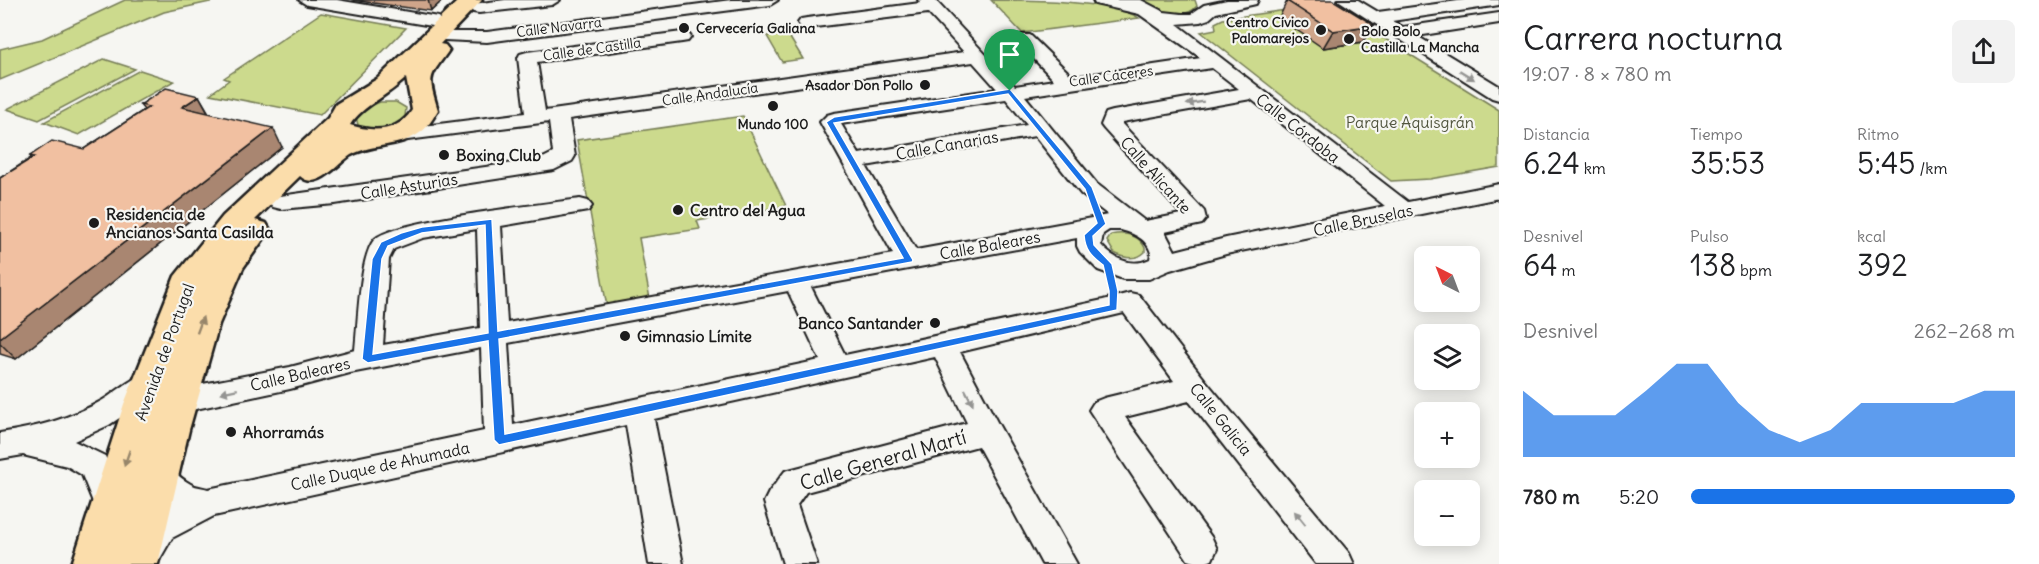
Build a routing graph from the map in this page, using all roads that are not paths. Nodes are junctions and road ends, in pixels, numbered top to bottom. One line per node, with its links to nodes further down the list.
1 (307, 0): 14 (street)
2 (552, 0): 7 (street)
3 (770, 0): 9 (street, Calle Navarra)
4 (1101, 0): 11 (street)
5 (1250, 0): 12 (street)
6 (1346, 0): 13 (street)
7 (479, 3): 17 (main road); 27 (main road, Avenida de Portugal)
8 (929, 3): 15 (street); 21 (street)
9 (701, 4): 17 (street, Calle Navarra)
10 (1496, 6): 13 (street); 16 (street)
11 (1139, 7): 12 (street); 20 (street, Calle Córdoba)
12 (1205, 9): 20 (street)
13 (1375, 18): 16 (street)
14 (432, 21)
15 (807, 23)
16 (1400, 33): 26 (street, one-way to 26)
17 (450, 36): 29 (main road)
18 (682, 37): 28 (street, Calle de Castilla)
19 (1024, 39): 23 (street)
20 (1193, 44): 22 (street, Calle Córdoba)
21 (975, 56): 24 (street); 28 (street, Calle Andalucía)
22 (1214, 62): 23 (street, Calle Cáceres); 25 (street, Calle Córdoba)
23 (1067, 82): 24 (street, Calle Cáceres)
24 (1010, 91): 31 (street); 33 (street)
25 (1253, 93): 38 (street, Calle Córdoba); 41 (street, Calle Alicante, one-way to 41)
26 (1499, 94)
27 (366, 98): 29 (main road, Avenida de Portugal); 30 (main road, Avenida de Portugal)
28 (547, 116): 29 (street, Calle Andalucía); 36 (street, Calle Asturias)
29 (430, 117): 32 (main road, Avenida de Portugal)
30 (339, 122): 32 (main road); 53 (main road, Avenida de Portugal)
31 (1040, 129): 33 (street, Calle Canarias); 34 (street)
32 (378, 137): 36 (main road, Avenida de Portugal)
33 (854, 162): 43 (street)
34 (1089, 189): 40 (street); 41 (street)
35 (1499, 191): 38 (street, Calle Bruselas)
36 (280, 202): 53 (main road, Avenida de Portugal, one-way to 36)
37 (580, 206): 39 (street)
38 (1405, 211): 42 (street, Calle Bruselas)
39 (489, 221): 48 (street); 50 (street)
40 (1099, 225): 41 (street, Calle Baleares); 43 (street, Calle Baleares); 44 (street)
41 (1150, 233): 42 (street, Calle Bruselas); 45 (street)
42 (1226, 246): 45 (street, Calle Bruselas)
43 (909, 260): 46 (street, Calle Baleares)
44 (1107, 264): 45 (street, Calle Bruselas); 47 (street)
45 (1155, 267): 47 (street)
46 (795, 280): 48 (street, Calle Baleares); 51 (street)
47 (1122, 304): 49 (street, Calle Duque de Ahumada); 52 (street, Calle Galicia)
48 (493, 336): 50 (street, Calle Baleares); 56 (street)
49 (943, 345): 51 (street, Calle Duque de Ahumada); 55 (street, Calle General Martí, one-way to 55)
50 (368, 359): 53 (street, Calle Baleares, one-way to 53)
51 (837, 367): 54 (street, Calle Duque de Ahumada)
52 (1195, 388): 61 (street); 67 (street, Calle Galicia, one-way to 52)
53 (164, 392): 57 (street); 58 (main road, Avenida de Portugal); 60 (main road, Avenida de Portugal, one-way to 60)
54 (638, 411): 56 (street, Calle Duque de Ahumada); 64 (street)
55 (986, 431): 65 (street, Calle General Martí); 66 (street, Calle General Martí)
56 (499, 440): 59 (street, Calle Duque de Ahumada)
57 (9, 445): 60 (street)
58 (157, 477): 59 (street, Calle Duque de Ahumada); 63 (main road, Avenida de Portugal)
59 (208, 503): 63 (street, Calle Duque de Ahumada)
60 (110, 507): 62 (main road, Avenida de Portugal)
61 (1200, 549)
62 (94, 564)
63 (137, 564)
64 (666, 564)
65 (800, 564)
66 (1060, 564)
67 (1337, 564)

